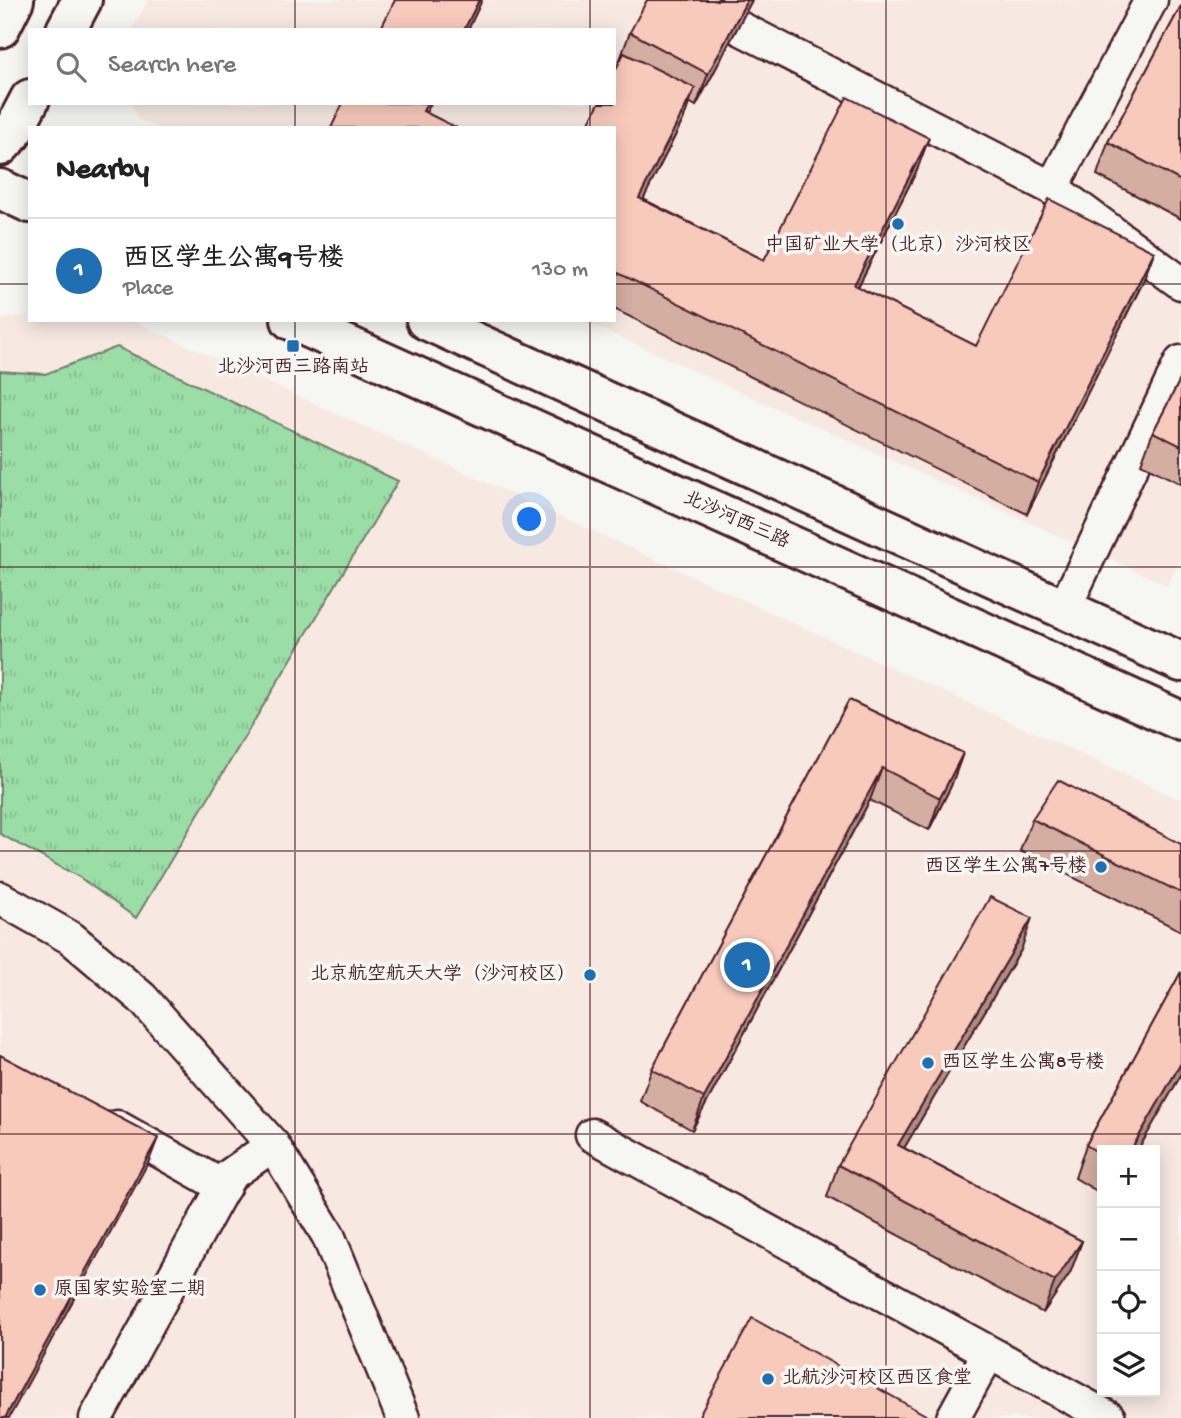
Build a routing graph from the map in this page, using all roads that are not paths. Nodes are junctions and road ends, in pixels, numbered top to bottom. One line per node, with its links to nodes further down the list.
1 (15, 0): 5 (street)
2 (82, 0): 6 (street)
3 (685, 0): 9 (street)
4 (1151, 0): 9 (street)
5 (0, 28)
6 (67, 28)
7 (28, 103): 8 (street)
8 (10, 137)
9 (1052, 188): 12 (street)
10 (0, 189): 11 (street)
11 (28, 201)
12 (1181, 283)
13 (295, 322): 18 (street, 北沙河西三路)
14 (430, 322): 16 (street)
15 (1181, 362): 16 (street)
16 (1064, 609): 17 (street)
17 (1181, 662)
18 (1181, 721)
19 (0, 898): 22 (street)
20 (94, 1114): 23 (street)
21 (592, 1135): 24 (street)
22 (274, 1145): 23 (street); 26 (street)
23 (223, 1187): 25 (street)
24 (988, 1353): 27 (street); 28 (street)
25 (96, 1418)
26 (403, 1418)
27 (953, 1418)
28 (1109, 1418)

